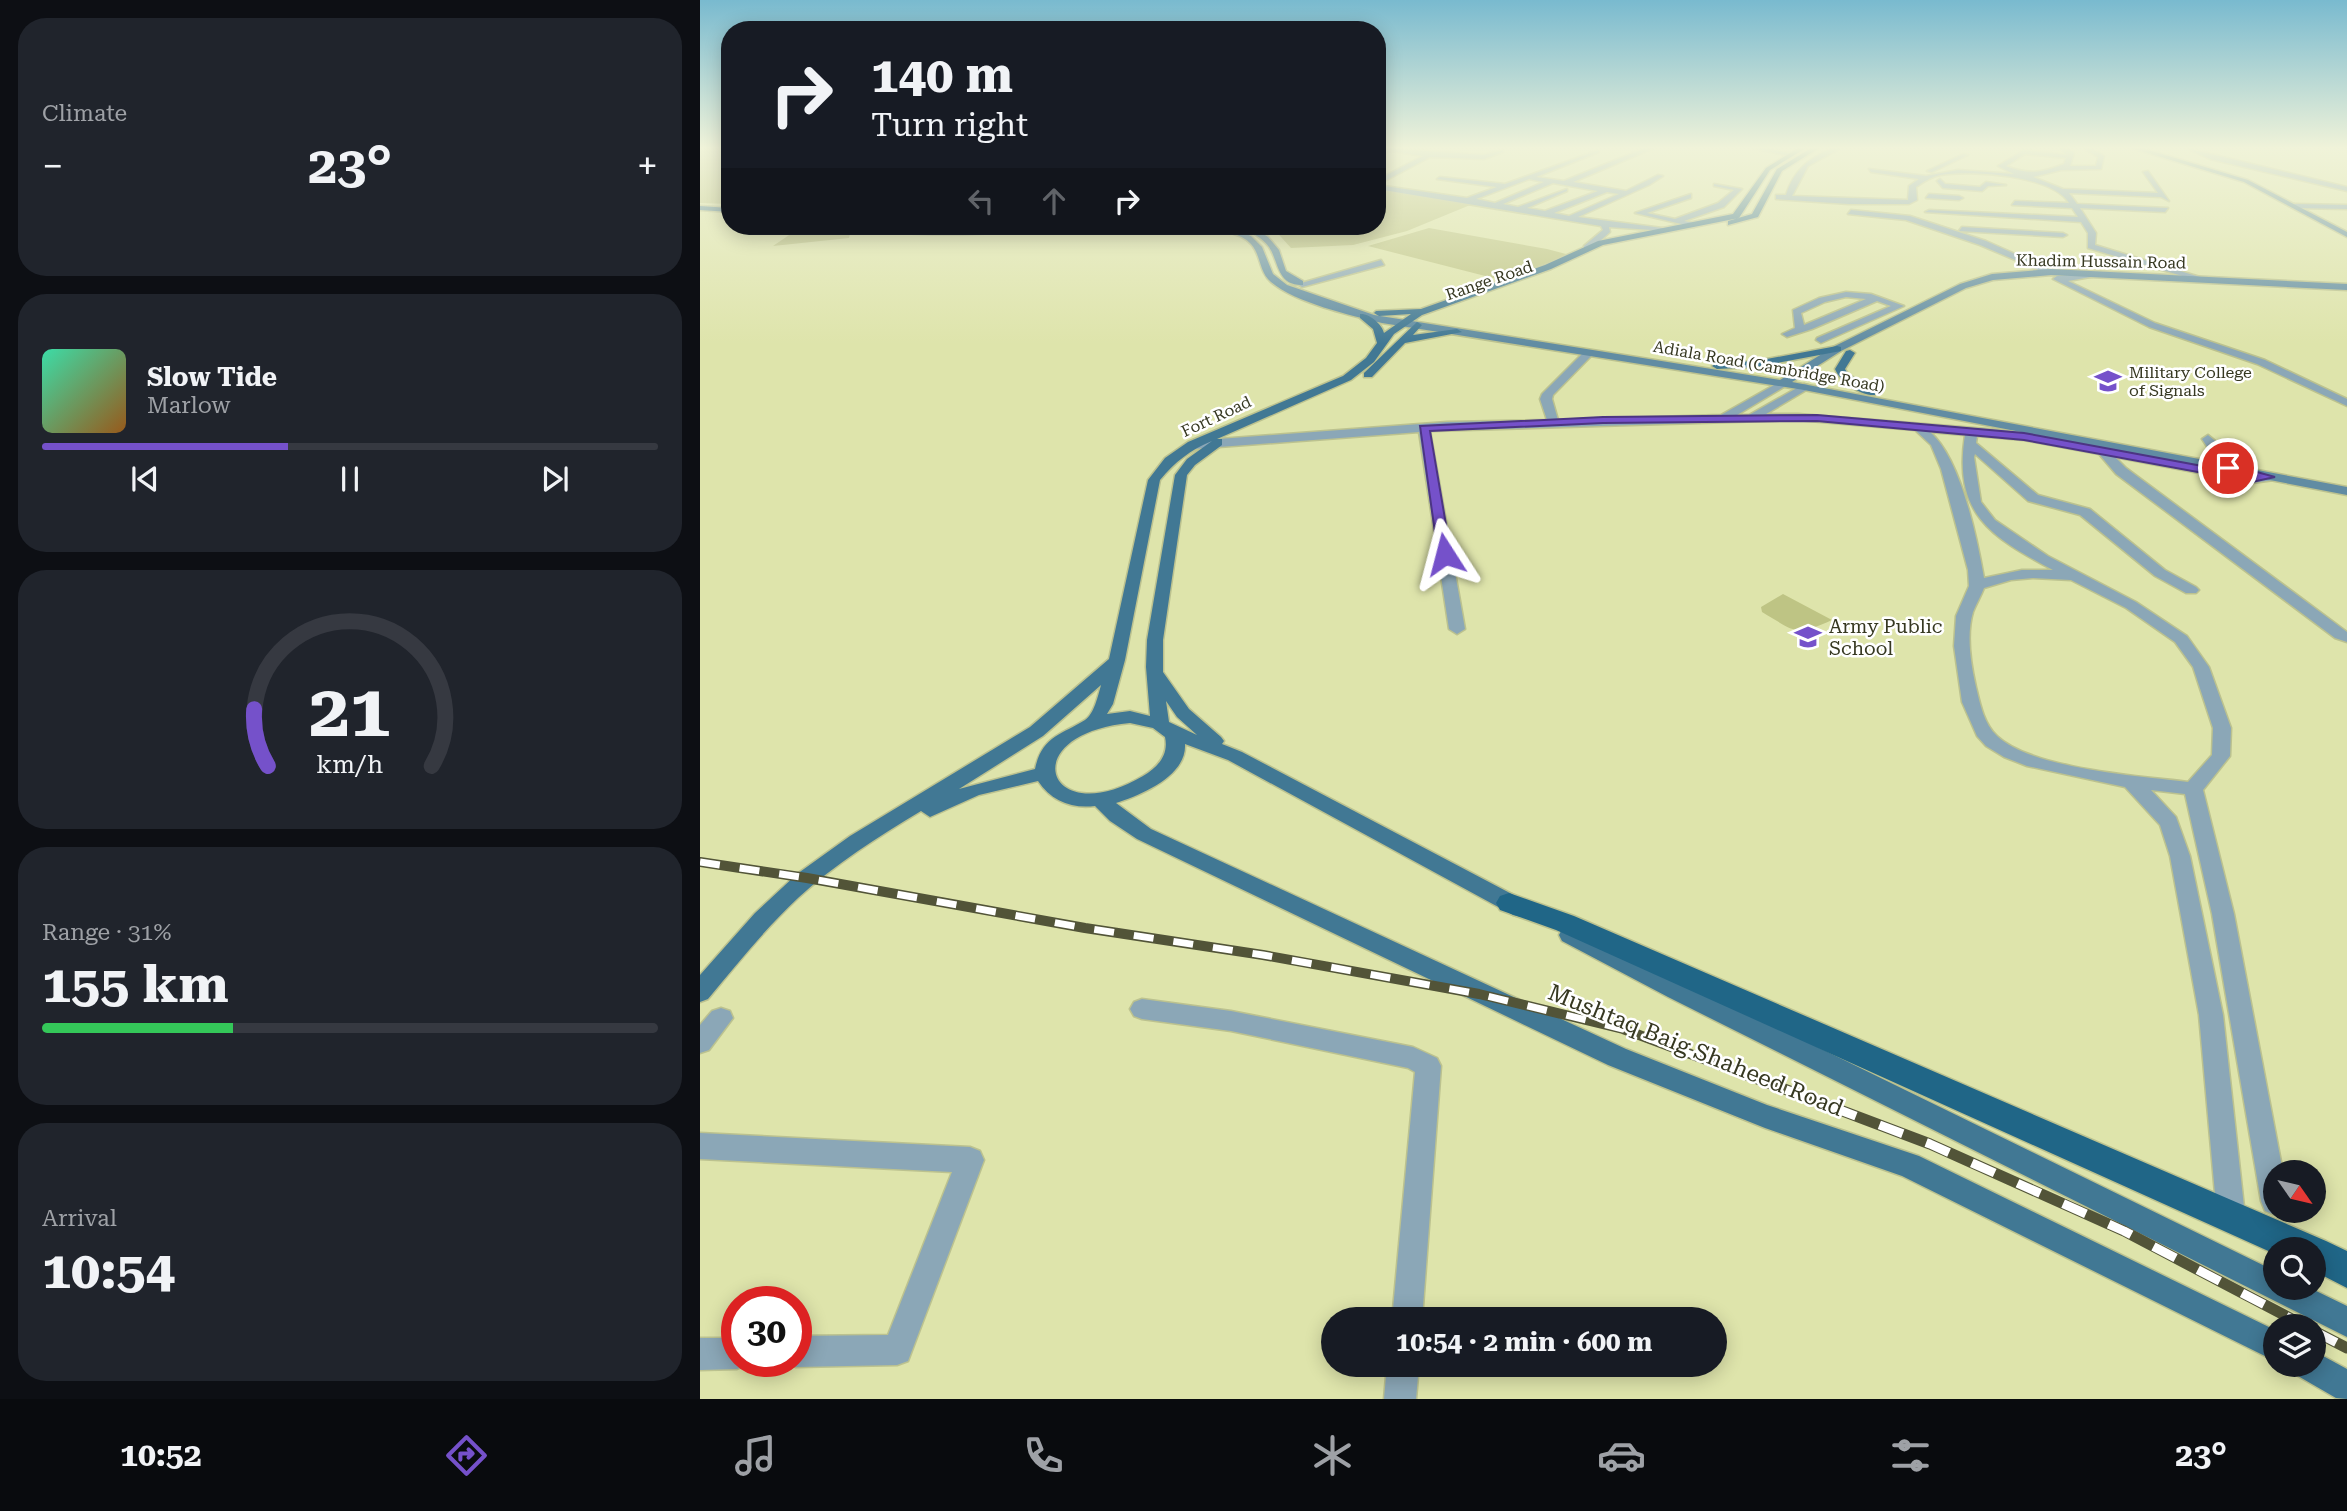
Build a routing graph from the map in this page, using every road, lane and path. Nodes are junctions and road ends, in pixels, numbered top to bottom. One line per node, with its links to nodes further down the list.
1 (1547, 213): 12 (street)
2 (1582, 213): 12 (street)
3 (1640, 213): 14 (street)
4 (1699, 213): 14 (street)
5 (1740, 213): 16 (main road)
6 (1755, 213): 39 (main road, Range Road)
7 (1866, 213): 17 (street)
8 (2043, 213): 13 (street)
9 (2080, 213): 13 (street)
10 (2299, 213): 23 (main road)
11 (2310, 213): 19 (main road)
12 (1570, 218): 15 (street)
13 (2084, 220): 25 (street)
14 (1676, 222): 16 (street)
15 (1604, 224): 18 (street); 24 (street)
16 (1691, 225): 18 (main road)
17 (1938, 228): 22 (street); 27 (street)
18 (1666, 229): 24 (main road)
19 (2347, 234)
20 (1244, 235): 40 (main road, Adiala Road (Cambridge Road))
21 (1262, 235): 32 (main road, Adiala Road (Cambridge Road))
22 (2063, 235)
23 (2347, 241)
24 (1587, 248): 36 (main road)
25 (2119, 257): 30 (street); 31 (street)
26 (1381, 263): 32 (street)
27 (2054, 275): 28 (street); 29 (street); 30 (main road, Khadim Hussain Road); 51 (main road, Khadim Hussain Road); 59 (street)
28 (2026, 276): 29 (main road, Khadim Hussain Road); 53 (main road, Khadim Hussain Road)
29 (2092, 276): 34 (main road, Khadim Hussain Road)
30 (2164, 277): 31 (main road, Khadim Hussain Road)
31 (2199, 278): 33 (main road, Khadim Hussain Road)
32 (1302, 284): 38 (main road, Adiala Road (Cambridge Road))
33 (2347, 287)
34 (2347, 293)
35 (1876, 298): 37 (street); 41 (street); 46 (street)
36 (1434, 307): 38 (main road); 43 (main road)
37 (1849, 310): 41 (street); 42 (street)
38 (1379, 313): 43 (main road, Adiala Road (Cambridge Road))
39 (1448, 314): 43 (main road, Range Road); 45 (main road)
40 (1363, 316): 43 (main road, Adiala Road (Cambridge Road)); 49 (main road)
41 (1875, 317): 44 (street)
42 (1822, 321): 44 (street); 46 (street)
43 (1412, 323): 45 (main road, Adiala Road (Cambridge Road)); 49 (main road, Fort Road); 50 (main road, Fort Road)
44 (1848, 328): 48 (street)
45 (1462, 330): 50 (main road); 52 (main road, Adiala Road (Cambridge Road)); 54 (main road, Adiala Road (Cambridge Road))
46 (1800, 330): 47 (street)
47 (1787, 334)
48 (1821, 340)
49 (1382, 342): 68 (main road, Fort Road)
50 (1397, 343): 67 (main road, Fort Road)
51 (1837, 349): 54 (main road); 56 (main road, Khadim Hussain Road)
52 (1590, 352): 56 (main road, Adiala Road (Cambridge Road)); 62 (street)
53 (1850, 353): 55 (main road, Khadim Hussain Road); 58 (main road)
54 (1717, 366): 56 (main road, Adiala Road (Cambridge Road))
55 (1830, 367)
56 (1787, 380): 57 (main road, Adiala Road (Cambridge Road)); 61 (street, Khadim Hussain Road)
57 (1812, 381): 58 (main road, Adiala Road (Cambridge Road)); 60 (street); 71 (main road, Adiala Road (Cambridge Road))
58 (1871, 393): 70 (main road, Adiala Road (Cambridge Road))
59 (2347, 403)
60 (1753, 417): 61 (street); 63 (street)
61 (1723, 418): 62 (street)
62 (1553, 422): 64 (street)
63 (1917, 426): 65 (street); 74 (street)
64 (1424, 428): 67 (street); 79 (street)
65 (1971, 438): 69 (street); 75 (street); 78 (street)
66 (2208, 439): 70 (street)
67 (1215, 444): 68 (street); 82 (main road, Fort Road)
68 (1192, 445): 81 (main road, Fort Road)
69 (2102, 450): 71 (street); 80 (street)
70 (2221, 460): 72 (main road, Adiala Road (Cambridge Road))
71 (2269, 477): 73 (main road, Adiala Road (Cambridge Road))
72 (2347, 483)
73 (2347, 491)
74 (1956, 499): 75 (street); 77 (street)
75 (1974, 502): 76 (street)
76 (2076, 577): 77 (street); 88 (street)
77 (1978, 585): 87 (street)
78 (2191, 590)
79 (1457, 629)
80 (2347, 637)
81 (1117, 660): 83 (main road, Fort Road); 90 (main road)
82 (1154, 667): 84 (main road, Fort Road); 85 (main road)
83 (1093, 723): 84 (main road); 86 (main road)
84 (1166, 728): 85 (main road, Mushtaq Baig Shaheed Road); 89 (main road)
85 (1235, 756): 91 (main road, Mushtaq Baig Shaheed Road)
86 (1044, 773): 89 (main road); 90 (main road)
87 (2131, 781): 88 (street); 98 (street)
88 (2193, 789): 97 (street)
89 (1101, 800): 106 (main road, Mushtaq Baig Shaheed Road)
90 (863, 840): 92 (main road)
91 (1509, 903): 98 (highway); 102 (main road, Mushtaq Baig Shaheed Road)
92 (700, 992)
93 (1142, 1009): 104 (street)
94 (721, 1018): 95 (street)
95 (700, 1042)
96 (700, 1146): 107 (street)
97 (2268, 1160)
98 (2231, 1216): 99 (highway)
99 (2288, 1233)
100 (2326, 1259): 101 (highway)
101 (2347, 1270)
102 (2263, 1281)
103 (2302, 1300): 105 (main road, Mushtaq Baig Shaheed Road)
104 (1408, 1307)
105 (2347, 1322)
106 (2263, 1340)
107 (812, 1352)
108 (721, 1353): 109 (street)
109 (700, 1354)
110 (2326, 1375): 112 (main road)
111 (1402, 1377): 113 (street)
112 (2347, 1387)
113 (1400, 1399)

